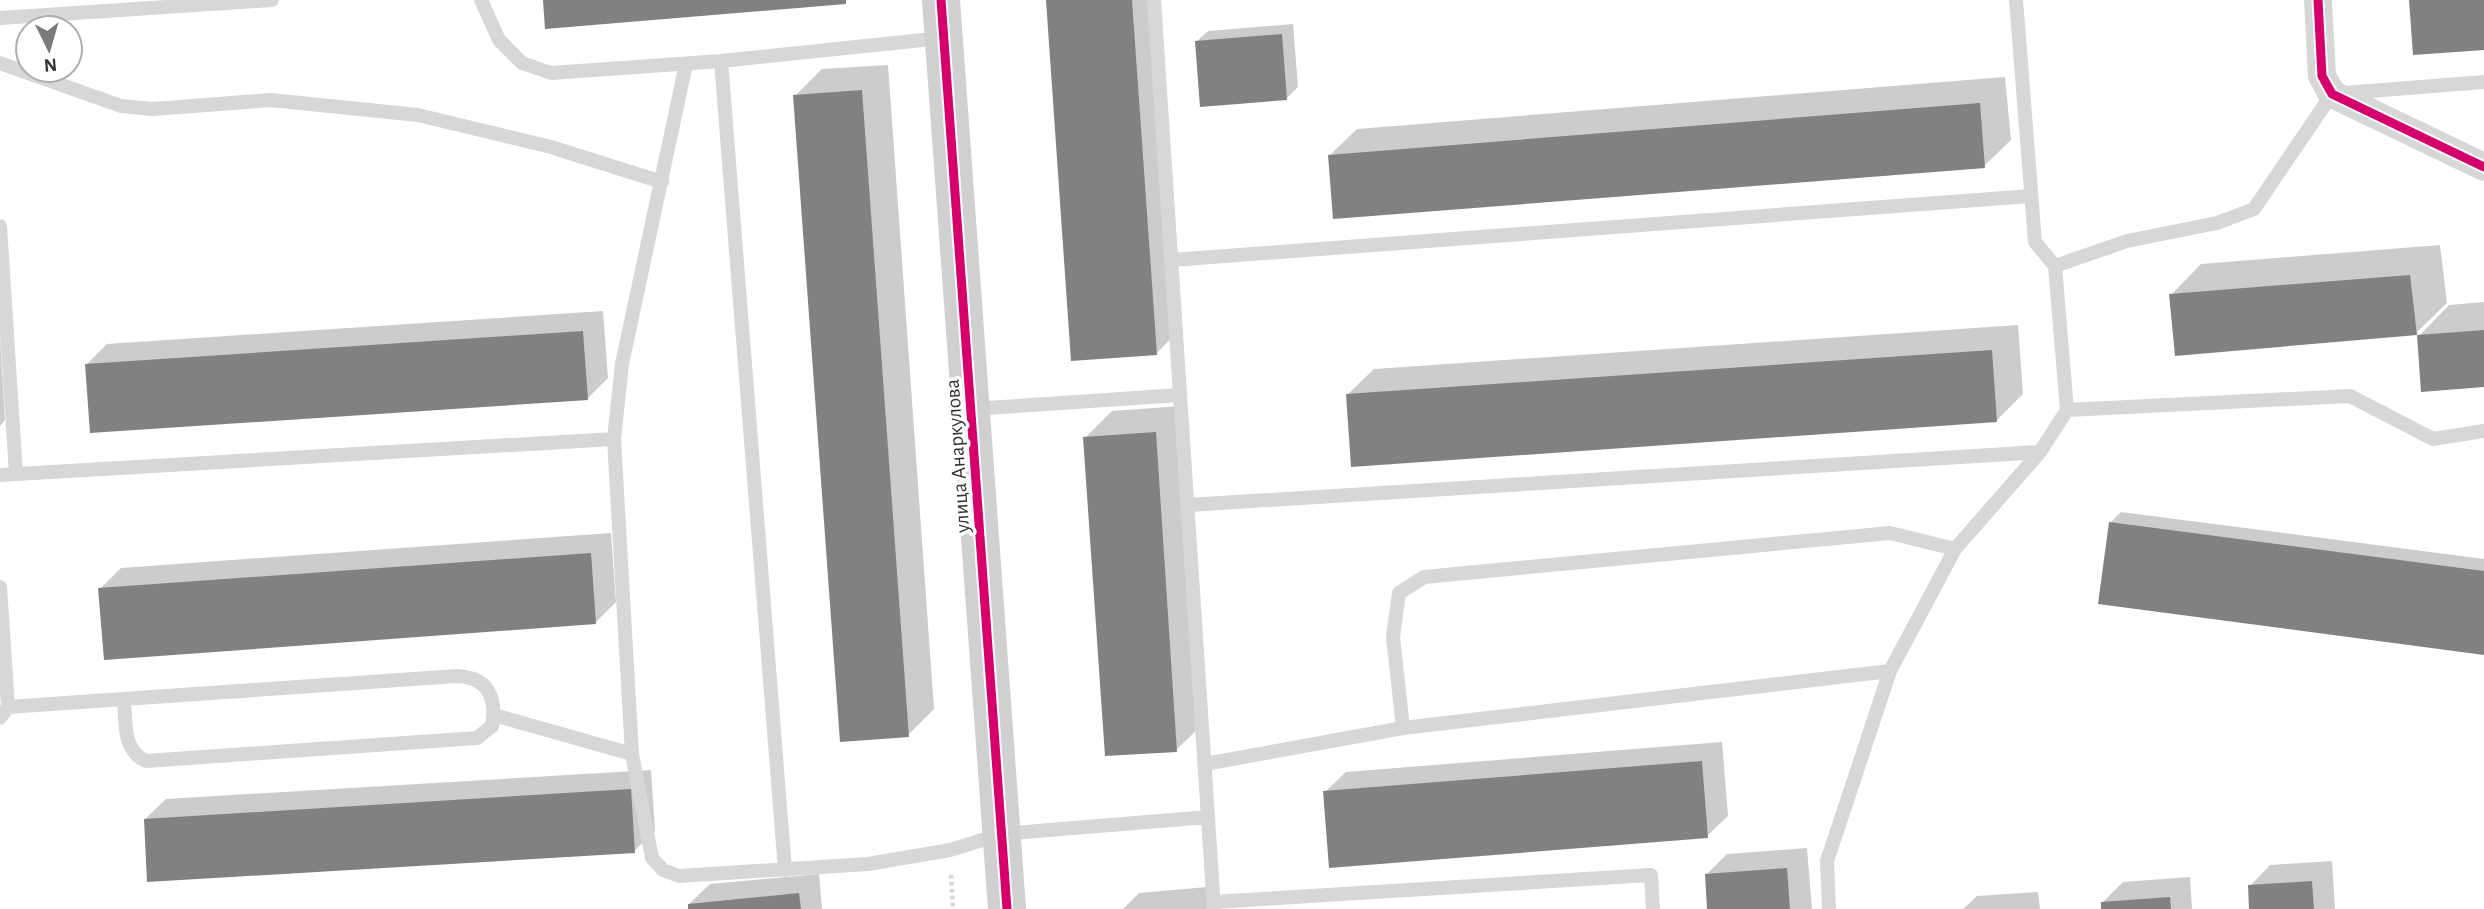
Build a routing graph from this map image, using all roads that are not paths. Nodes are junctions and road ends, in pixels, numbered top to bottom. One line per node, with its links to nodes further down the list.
1 (272, 0): 7 (lane)
2 (481, 0): 11 (lane)
3 (941, 0): 8 (street, улица Анаркулова)
4 (1154, 0): 18 (lane)
5 (2016, 0): 16 (lane)
6 (2318, 0): 13 (street)
7 (0, 18)
8 (944, 38): 9 (lane); 21 (street, улица Анаркулова)
9 (721, 61): 11 (lane); 40 (lane)
10 (0, 63): 15 (lane)
11 (685, 64): 15 (lane)
12 (2484, 82): 13 (lane)
13 (2332, 94): 14 (street); 19 (lane)
14 (2484, 167)
15 (662, 182): 24 (lane)
16 (2031, 196): 18 (lane); 19 (lane)
17 (0, 226): 26 (lane)
18 (1171, 260): 20 (lane)
19 (2055, 266): 22 (lane)
20 (1181, 395): 21 (lane); 28 (lane)
21 (971, 409): 39 (street, улица Анаркулова)
22 (2067, 410): 23 (lane); 25 (lane)
23 (2484, 431)
24 (614, 439): 26 (lane); 36 (lane)
25 (2040, 452): 28 (lane); 29 (lane)
26 (16, 474): 27 (lane)
27 (0, 475)
28 (1188, 505): 37 (lane)
29 (1955, 550): 31 (lane); 35 (lane)
30 (0, 587): 33 (lane)
31 (1890, 671): 35 (lane); 44 (lane)
32 (124, 699): 33 (lane); 34 (lane); 34 (lane)
33 (4, 712)
34 (494, 715): 36 (lane)
35 (1403, 728): 37 (lane)
36 (632, 754): 40 (lane)
37 (1205, 764): 38 (lane)
38 (1208, 817): 39 (lane); 41 (lane)
39 (1002, 834): 40 (lane); 42 (street, улица Анаркулова)
40 (785, 870)
41 (1214, 906): 43 (lane)
42 (1007, 909)
43 (1653, 909)
44 (1829, 909)

